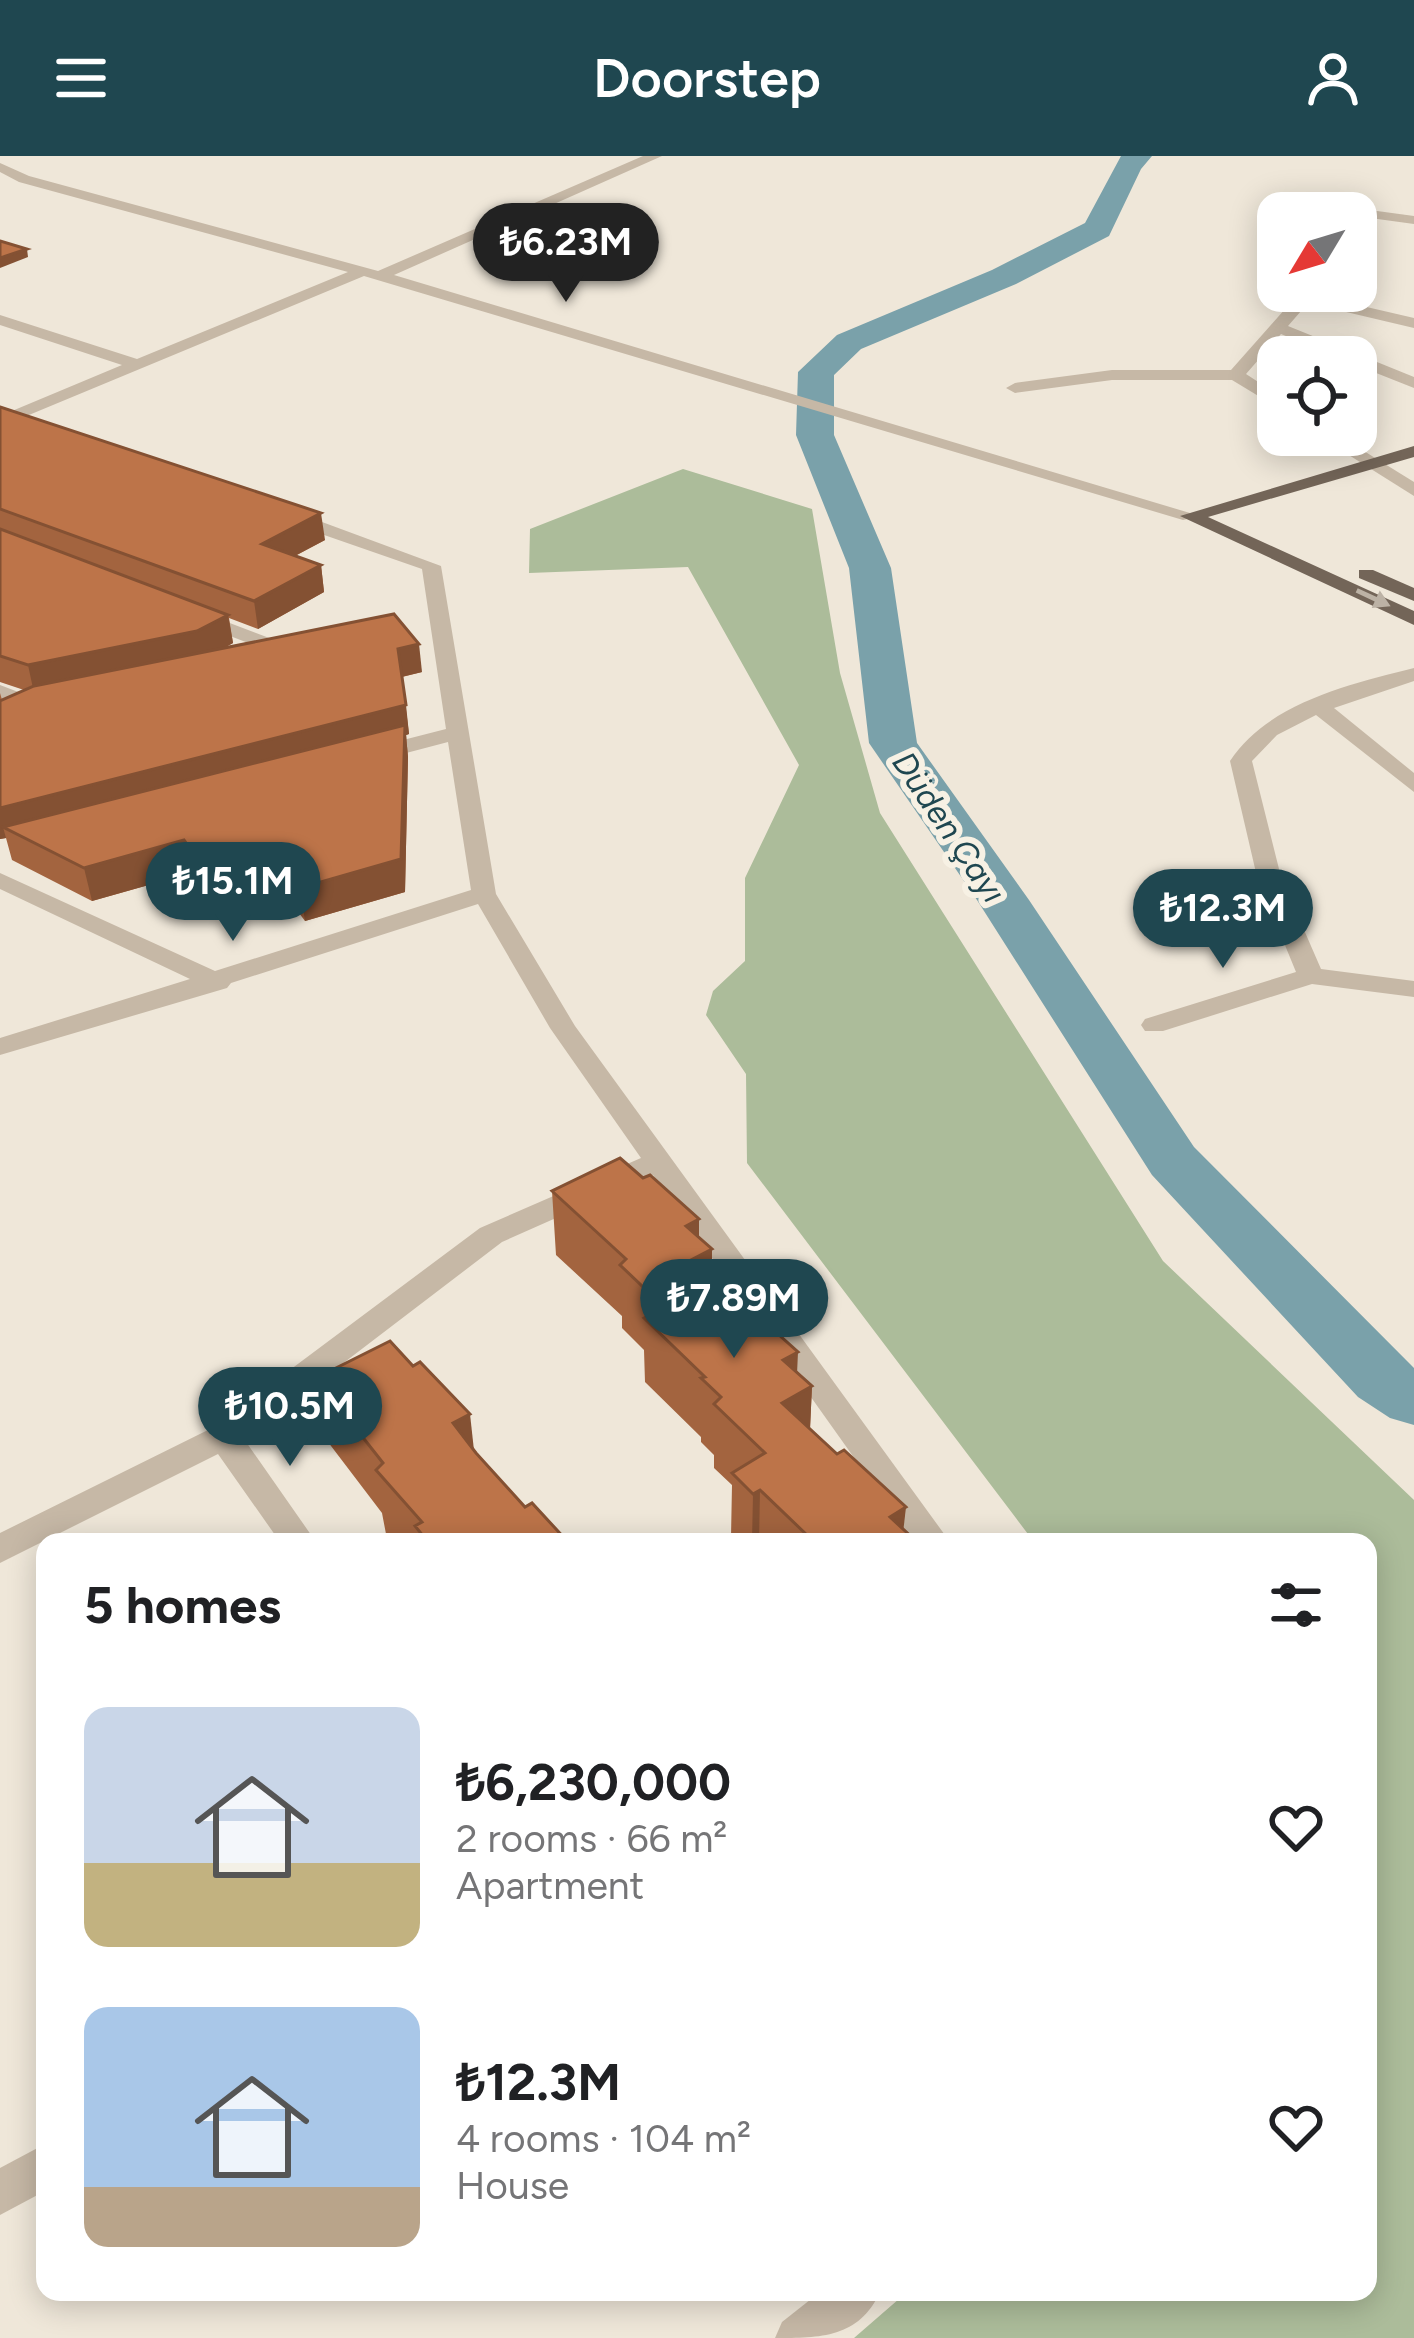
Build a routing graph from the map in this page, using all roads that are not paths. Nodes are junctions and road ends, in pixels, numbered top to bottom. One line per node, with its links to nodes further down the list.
1 (655, 156): 5 (street)
2 (1, 168): 5 (street)
3 (1377, 215): 4 (street)
4 (1414, 220)
5 (371, 274): 12 (street); 25 (street)
6 (1294, 312): 10 (street)
7 (1372, 312): 9 (street)
8 (0, 320): 12 (street)
9 (1414, 323)
10 (1280, 328): 11 (street); 14 (street)
11 (1299, 336)
12 (139, 365): 18 (street)
13 (1377, 368): 15 (street)
14 (1236, 375): 16 (street); 17 (street)
15 (1414, 383)
16 (1015, 388)
17 (1257, 389)
18 (5, 420): 19 (street)
19 (55, 434)
20 (1414, 451): 22 (main road)
21 (1358, 456): 22 (street)
22 (1370, 464): 23 (street); 25 (main road)
23 (1414, 490)
24 (254, 504): 36 (street)
25 (1190, 516): 26 (main road); 28 (main road, one-way to 28)
26 (1408, 588)
27 (168, 606): 29 (street)
28 (1414, 619)
29 (250, 662)
30 (1414, 674): 34 (street)
31 (0, 692): 33 (street)
32 (76, 697): 33 (street)
33 (32, 705): 35 (street)
34 (1321, 708): 38 (street); 41 (street)
35 (0, 722)
36 (459, 732): 37 (street); 40 (street)
37 (344, 762)
38 (1414, 785)
39 (0, 880): 42 (street)
40 (484, 894): 42 (street); 46 (street)
41 (1312, 976): 43 (street); 44 (street)
42 (218, 982): 45 (street)
43 (1414, 989)
44 (1154, 1025)
45 (0, 1047)
46 (658, 1161): 47 (street); 49 (street)
47 (224, 1437): 48 (street); 50 (street)
48 (292, 1533)
49 (927, 1533)
50 (0, 1549)
51 (36, 2171): 52 (street)
52 (0, 2193)
53 (845, 2301): 54 (street)
54 (798, 2338)

